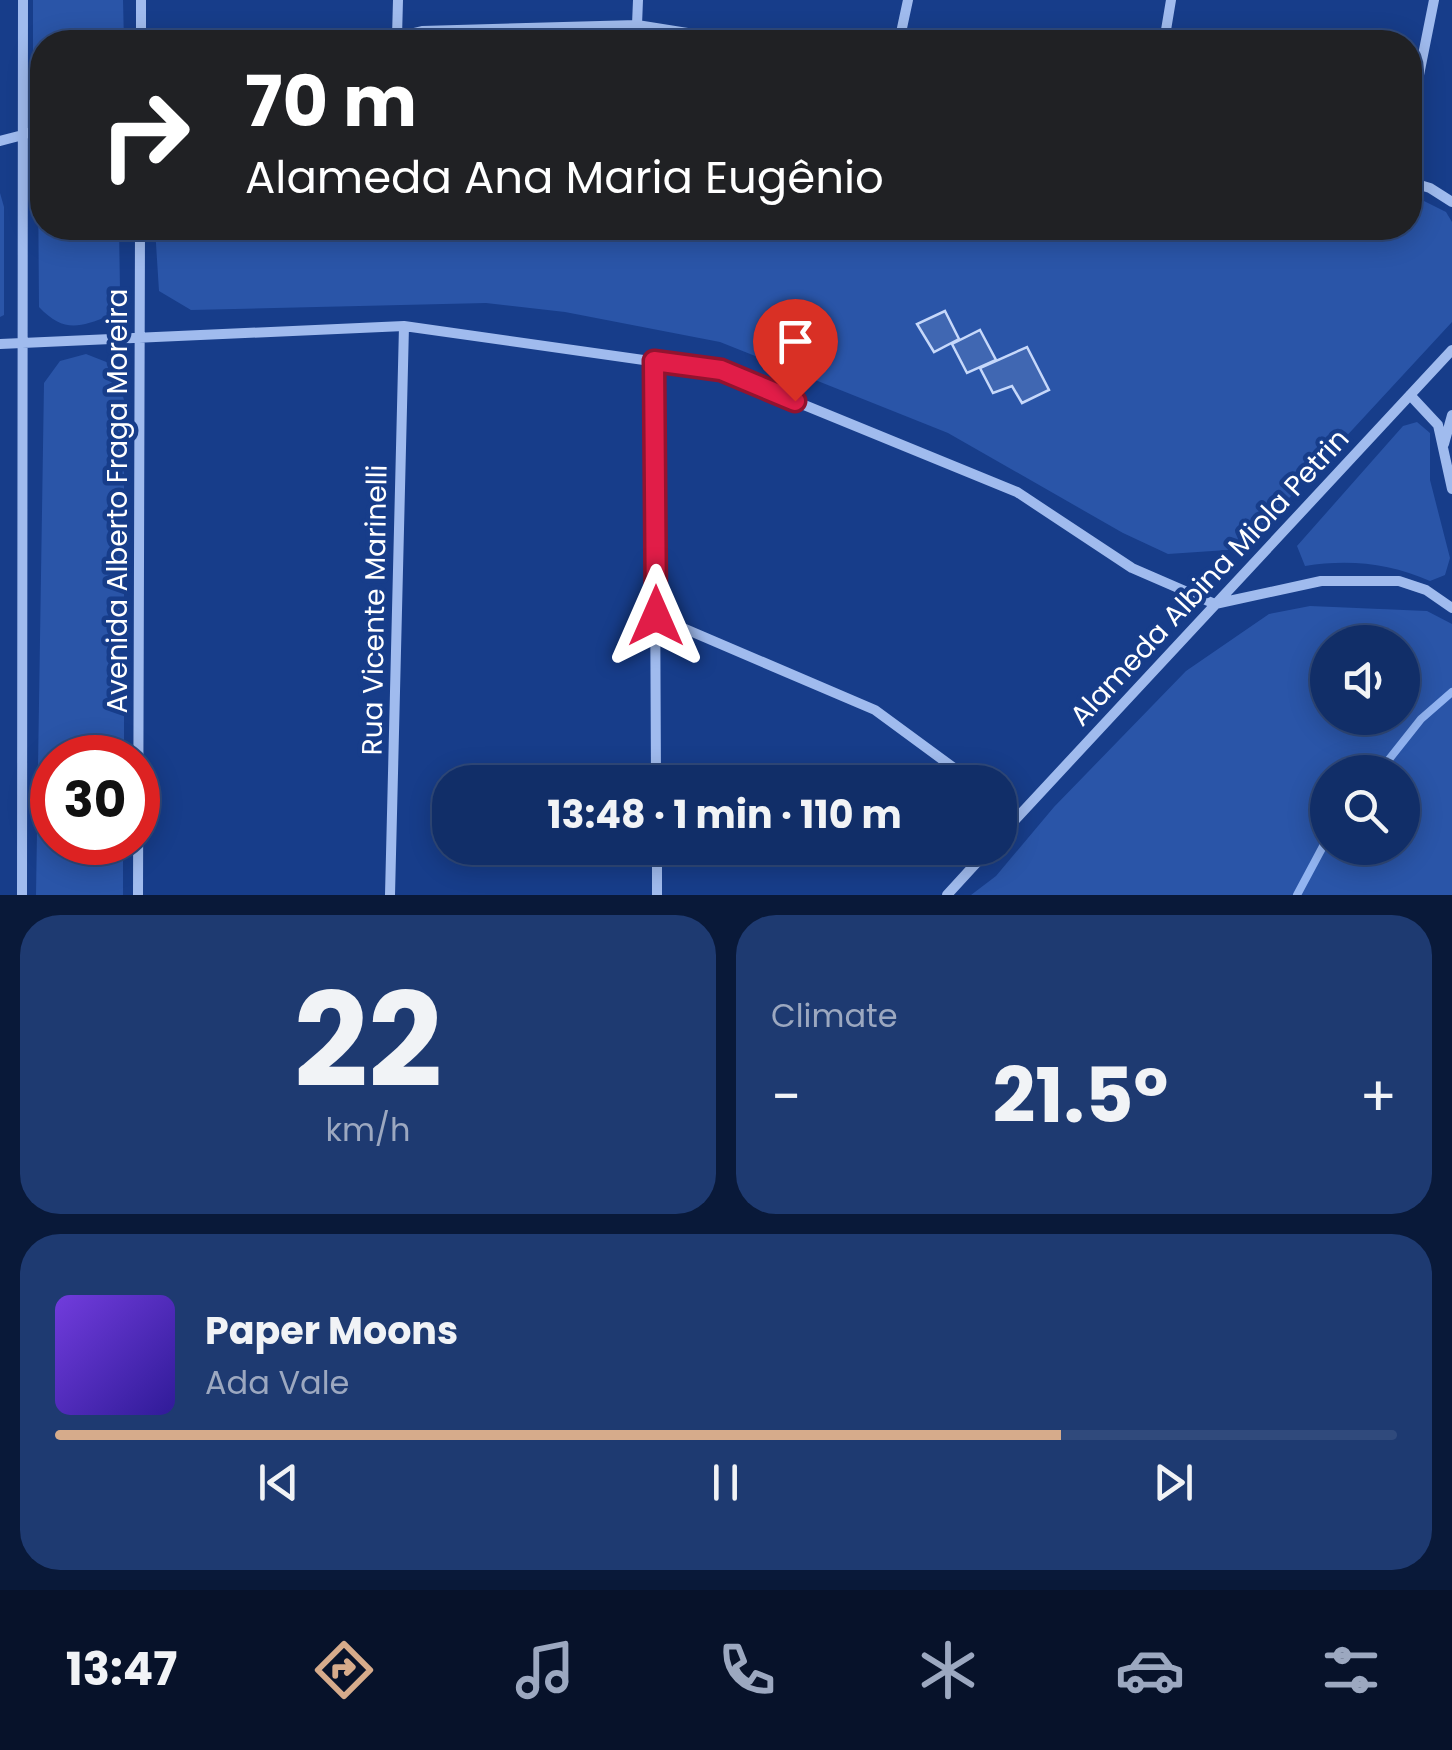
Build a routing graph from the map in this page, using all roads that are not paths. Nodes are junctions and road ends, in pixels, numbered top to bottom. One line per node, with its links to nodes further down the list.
1 (22, 0): 17 (street)
2 (141, 0): 9 (street)
3 (398, 0): 10 (street)
4 (638, 0): 8 (street)
5 (908, 0): 13 (street)
6 (1171, 0): 14 (street)
7 (1434, 0): 15 (street)
8 (637, 25): 11 (street); 12 (street)
9 (141, 30)
10 (398, 30)
11 (458, 30)
12 (668, 30)
13 (902, 30)
14 (1166, 30)
15 (1422, 60)
16 (30, 133): 17 (street)
17 (22, 135): 18 (street); 24 (street)
18 (0, 141)
19 (1422, 186): 20 (street)
20 (1452, 202)
21 (140, 240): 23 (street, Avenida Alberto Fraga Moreira)
22 (404, 326): 23 (street); 27 (street); 42 (street, Rua Vicente Marinelli)
23 (140, 338): 24 (street); 41 (street, Avenida Alberto Fraga Moreira)
24 (22, 343): 25 (street); 40 (street)
25 (0, 344)
26 (1452, 350): 28 (street, Alameda Albina Miola Petrin)
27 (654, 361): 32 (street); 34 (street)
28 (1410, 395): 30 (street); 32 (street, Alameda Albina Miola Petrin)
29 (1452, 414): 30 (street)
30 (1442, 450): 31 (street)
31 (1452, 488)
32 (1215, 604): 33 (street); 37 (street, Alameda Albina Miola Petrin)
33 (1452, 608)
34 (656, 616): 35 (street); 36 (street)
35 (656, 765)
36 (950, 765)
37 (1017, 816)
38 (656, 865): 43 (street)
39 (974, 865): 44 (street)
40 (22, 895)
41 (138, 895)
42 (390, 895)
43 (657, 895)
44 (947, 895)

